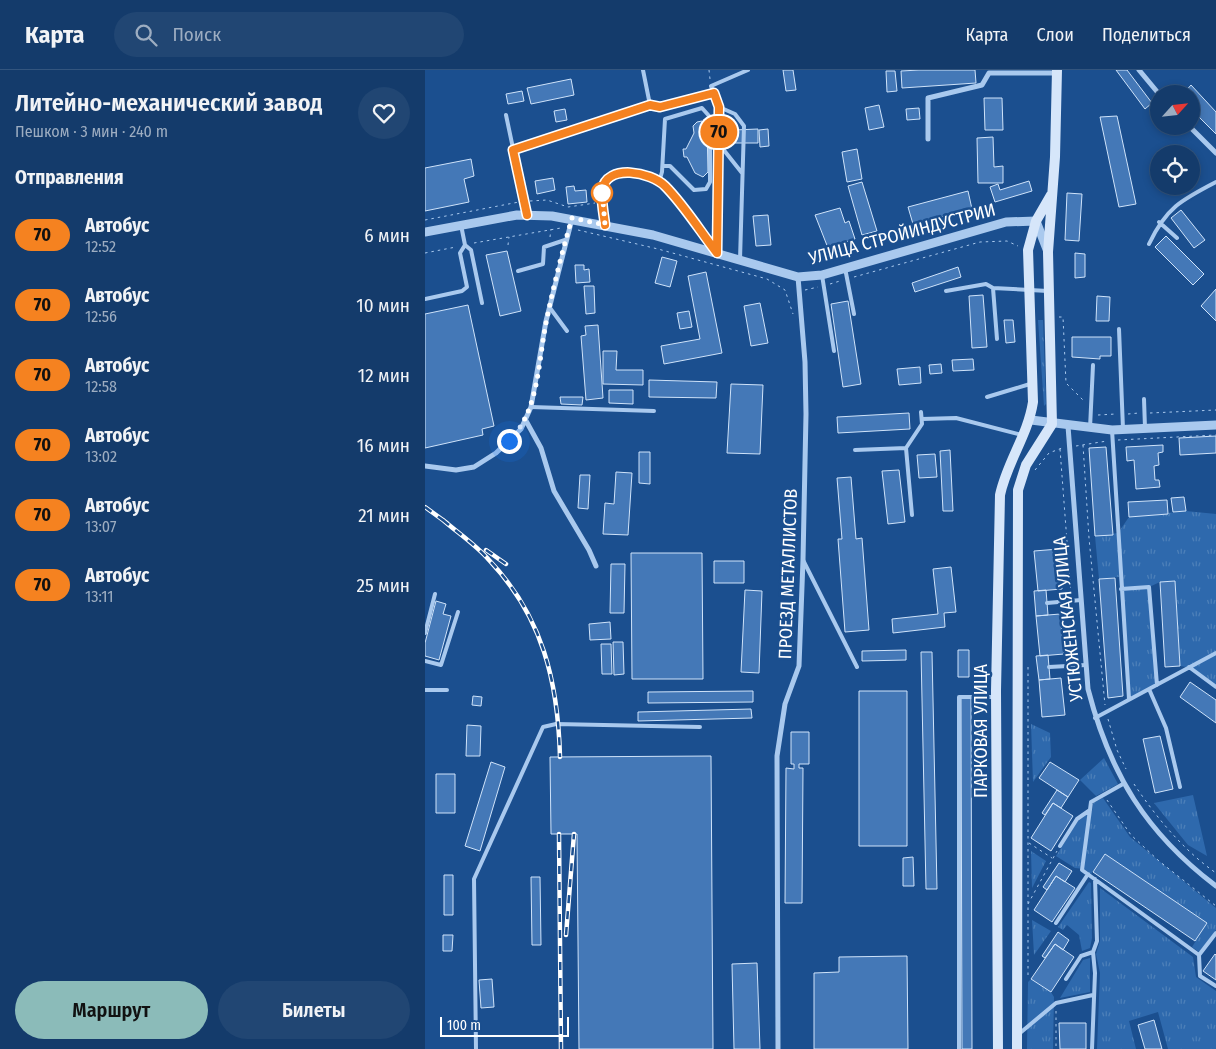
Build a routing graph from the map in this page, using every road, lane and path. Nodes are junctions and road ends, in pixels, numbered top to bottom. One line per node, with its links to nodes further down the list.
1 (643, 70): 9 (lane)
2 (709, 70): 7 (path)
3 (748, 70): 7 (lane)
4 (1139, 70): 6 (street)
5 (1057, 71): 13 (street); 21 (main road)
6 (1152, 85)
7 (711, 86): 8 (lane)
8 (714, 93): 9 (lane); 10 (lane)
9 (650, 105): 15 (lane)
10 (719, 107): 14 (lane); 18 (lane)
11 (506, 115): 15 (lane)
12 (1198, 135): 16 (street)
13 (928, 139)
14 (719, 144): 18 (lane); 39 (lane)
15 (513, 150): 22 (lane)
16 (1216, 153)
17 (663, 166): 17 (lane); 19 (lane)
18 (743, 172): 40 (lane)
19 (659, 182): 27 (lane); 39 (lane)
20 (1216, 182): 25 (lane)
21 (1053, 192): 24 (main road); 37 (main road)
22 (527, 215): 23 (street, УЛИЦА СТРОЙИНДУСТРИИ); 26 (street, УЛИЦА СТРОЙИНДУСТРИИ)
23 (572, 218): 27 (street, УЛИЦА СТРОЙИНДУСТРИИ); 28 (street)
24 (1036, 221): 37 (street); 41 (street, УЛИЦА СТРОЙИНДУСТРИИ); 51 (main road)
25 (1159, 222): 31 (lane); 33 (lane)
26 (461, 225): 29 (street, УЛИЦА СТРОЙИНДУСТРИИ); 34 (lane)
27 (605, 225): 39 (street, УЛИЦА СТРОЙИНДУСТРИИ)
28 (569, 228): 30 (path); 32 (street); 48 (path)
29 (425, 232)
30 (509, 236): 34 (path); 35 (path)
31 (1177, 238)
32 (565, 240): 42 (lane); 55 (street)
33 (1149, 244)
34 (465, 245): 38 (path); 53 (lane); 54 (lane)
35 (508, 245)
36 (1021, 250): 45 (path)
37 (1048, 252): 52 (main road)
38 (425, 253)
39 (717, 253): 40 (street, УЛИЦА СТРОЙИНДУСТРИИ)
40 (740, 260): 44 (street, УЛИЦА СТРОЙИНДУСТРИИ)
41 (845, 268): 43 (street, УЛИЦА СТРОЙИНДУСТРИИ); 45 (lane)
42 (518, 271)
43 (822, 275): 44 (street, УЛИЦА СТРОЙИНДУСТРИИ); 46 (lane)
44 (798, 277): 49 (street, ПРОЕЗД МЕТАЛЛИСТОВ)
45 (848, 279): 46 (path); 57 (lane)
46 (825, 286): 49 (path); 62 (lane)
47 (993, 288): 50 (lane); 51 (lane); 61 (lane)
48 (785, 290): 49 (path); 56 (path)
49 (799, 290): 95 (street, ПРОЕЗД МЕТАЛЛИСТОВ)
50 (945, 291)
51 (1030, 291): 52 (lane); 64 (main road)
52 (1048, 291): 77 (main road)
53 (425, 299)
54 (482, 303)
55 (550, 308): 60 (lane); 67 (street)
56 (793, 314)
57 (854, 314)
58 (1063, 317): 68 (path)
59 (1119, 329): 73 (lane)
60 (567, 331)
61 (997, 339)
62 (834, 351)
63 (1093, 365): 68 (lane)
64 (1033, 384): 65 (lane); 76 (main road)
65 (987, 397)
66 (1144, 399): 72 (lane)
67 (531, 407): 70 (lane); 74 (street)
68 (1091, 408): 73 (path); 80 (lane)
69 (1216, 410): 72 (path)
70 (654, 412)
71 (921, 412): 75 (lane)
72 (1144, 413): 73 (path); 81 (lane)
73 (1122, 414): 82 (lane)
74 (525, 419): 92 (street); 96 (street)
75 (922, 419): 84 (lane); 89 (lane)
76 (1031, 420): 77 (street); 84 (main road, ПАРКОВАЯ УЛИЦА)
77 (1052, 424): 79 (street); 146 (main road, ПАРКОВАЯ УЛИЦА)
78 (1216, 425): 81 (street)
79 (1068, 426): 80 (street); 88 (street, УСТЮЖЕНСКАЯ УЛИЦА)
80 (1091, 428): 83 (street)
81 (1145, 428): 82 (street)
82 (1123, 429): 83 (street)
83 (1112, 430): 86 (lane)
84 (1024, 435): 117 (main road, ПАРКОВАЯ УЛИЦА)
85 (1216, 435): 86 (path)
86 (1112, 440): 87 (path); 97 (lane)
87 (1083, 444): 88 (path); 119 (path)
88 (1069, 447): 90 (path); 99 (street, УСТЮЖЕНСКАЯ УЛИЦА)
89 (906, 448): 91 (lane); 94 (lane)
90 (1059, 448): 93 (path); 100 (path)
91 (855, 450)
92 (425, 466)
93 (1033, 474)
94 (912, 515)
95 (803, 560): 109 (lane); 148 (street, ПРОЕЗД МЕТАЛЛИСТОВ)
96 (595, 566)
97 (1121, 589): 112 (lane); 118 (lane)
98 (435, 594): 103 (lane)
99 (1081, 600): 100 (lane); 107 (street, УСТЮЖЕНСКАЯ УЛИЦА)
100 (1072, 601): 101 (lane); 108 (path)
101 (1047, 602)
102 (457, 612): 105 (lane)
103 (425, 633)
104 (1216, 653): 111 (lane)
105 (425, 661)
106 (1028, 662): 128 (path)
107 (1086, 665): 108 (lane); 120 (street, УСТЮЖЕНСКАЯ УЛИЦА)
108 (1077, 666): 110 (lane)
109 (857, 667)
110 (1049, 667)
111 (1189, 667): 112 (lane); 113 (lane)
112 (1157, 685): 114 (lane)
113 (1216, 688)
114 (1149, 689): 118 (lane); 125 (lane)
115 (425, 690): 116 (lane)
116 (447, 690)
117 (996, 698): 149 (lane); 150 (main road, ПАРКОВАЯ УЛИЦА)
118 (1129, 699): 119 (lane)
119 (1106, 713): 120 (lane); 122 (path)
120 (1095, 718): 123 (street, УСТЮЖЕНСКАЯ УЛИЦА)
121 (700, 727): 147 (lane)
122 (1129, 777)
123 (1123, 784): 126 (lane); 134 (street, УСТЮЖЕНСКАЯ УЛИЦА)
124 (1134, 784): 131 (path)
125 (1180, 787)
126 (1103, 795): 127 (lane); 136 (path)
127 (1090, 810): 129 (lane); 132 (lane)
128 (1028, 842): 130 (path); 135 (path)
129 (1059, 846): 130 (path)
130 (1052, 858): 135 (path)
131 (1216, 873)
132 (1089, 874): 133 (lane); 137 (lane)
133 (1095, 879): 139 (lane); 140 (lane)
134 (1216, 886)
135 (1027, 905): 141 (path)
136 (1216, 906)
137 (1056, 923)
138 (1216, 933): 140 (lane)
139 (1093, 952): 142 (lane); 144 (lane)
140 (1199, 955): 143 (lane)
141 (1028, 976)
142 (1066, 979)
143 (1216, 986)
144 (1093, 995): 145 (lane); 153 (lane)
145 (1056, 1003): 146 (lane); 152 (path)
146 (1017, 1035): 151 (main road, ПАРКОВАЯ УЛИЦА)
147 (476, 1049)
148 (778, 1049)
149 (959, 1049)
150 (998, 1049)
151 (1017, 1049)
152 (1056, 1049)
153 (1093, 1049)

